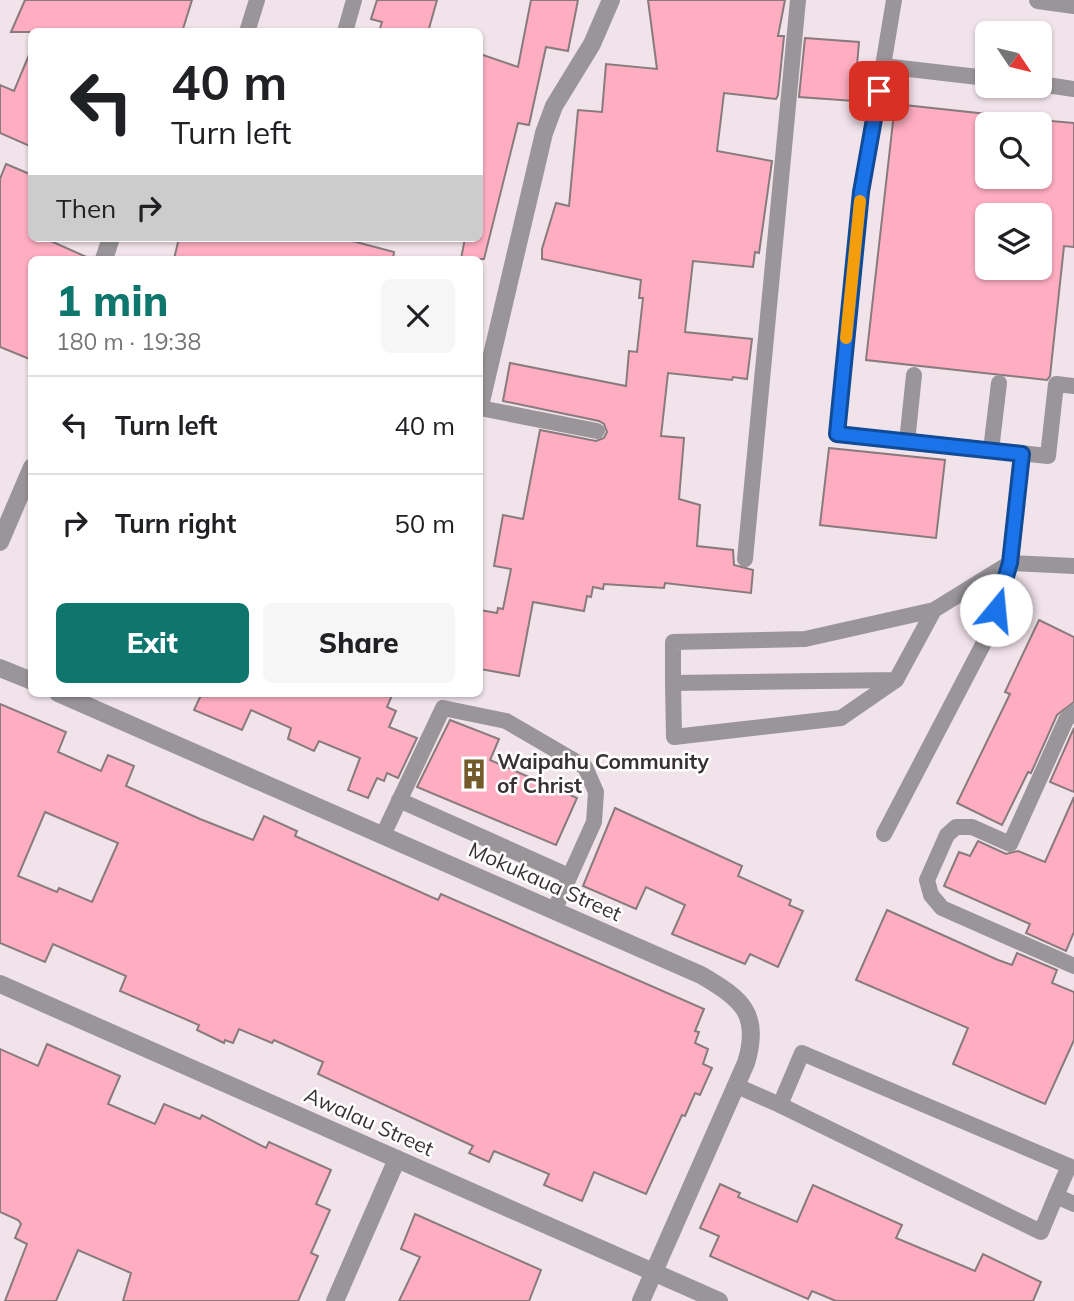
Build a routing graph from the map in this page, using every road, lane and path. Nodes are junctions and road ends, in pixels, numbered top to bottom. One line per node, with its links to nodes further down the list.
1 (257, 0): 8 (lane)
2 (354, 0): 9 (lane)
3 (611, 0): 17 (street)
4 (797, 0): 25 (lane)
5 (894, 0): 10 (lane)
6 (1038, 0): 7 (street)
7 (1074, 5)
8 (248, 28)
9 (346, 28)
10 (883, 66): 11 (lane); 20 (lane)
11 (975, 77)
12 (1052, 86): 13 (lane)
13 (1074, 89)
14 (914, 375): 20 (lane)
15 (999, 383): 21 (lane)
16 (1074, 386): 22 (lane)
17 (483, 394)
18 (483, 408): 19 (lane)
19 (597, 432)
20 (907, 442): 21 (lane)
21 (991, 450): 22 (lane)
22 (1022, 454): 26 (lane)
23 (28, 476): 24 (street)
24 (0, 542)
25 (745, 559)
26 (1010, 563): 27 (lane); 28 (lane); 36 (lane)
27 (1074, 566)
28 (934, 610): 31 (lane); 32 (lane)
29 (0, 668): 30 (street)
30 (28, 679)
31 (896, 680): 32 (lane); 32 (lane)
32 (673, 684)
33 (67, 697): 37 (street, Mokukaua Street)
34 (1074, 712): 40 (lane)
35 (399, 800): 37 (lane); 38 (lane); 38 (lane)
36 (884, 834)
37 (383, 835): 39 (street, Mokukaua Street)
38 (569, 876): 39 (lane)
39 (554, 911): 42 (street, Mokukaua Street)
40 (1074, 966)
41 (0, 984): 44 (street, Awalau Street)
42 (737, 1086): 43 (lane); 47 (street, Mokukaua Street)
43 (780, 1105): 45 (lane); 45 (lane)
44 (397, 1159): 47 (street, Awalau Street); 48 (street)
45 (1056, 1196): 46 (lane)
46 (1074, 1204)
47 (654, 1272): 49 (street, Mokukaua Street); 50 (street, Awalau Street)
48 (335, 1301)
49 (641, 1301)
50 (719, 1301)

